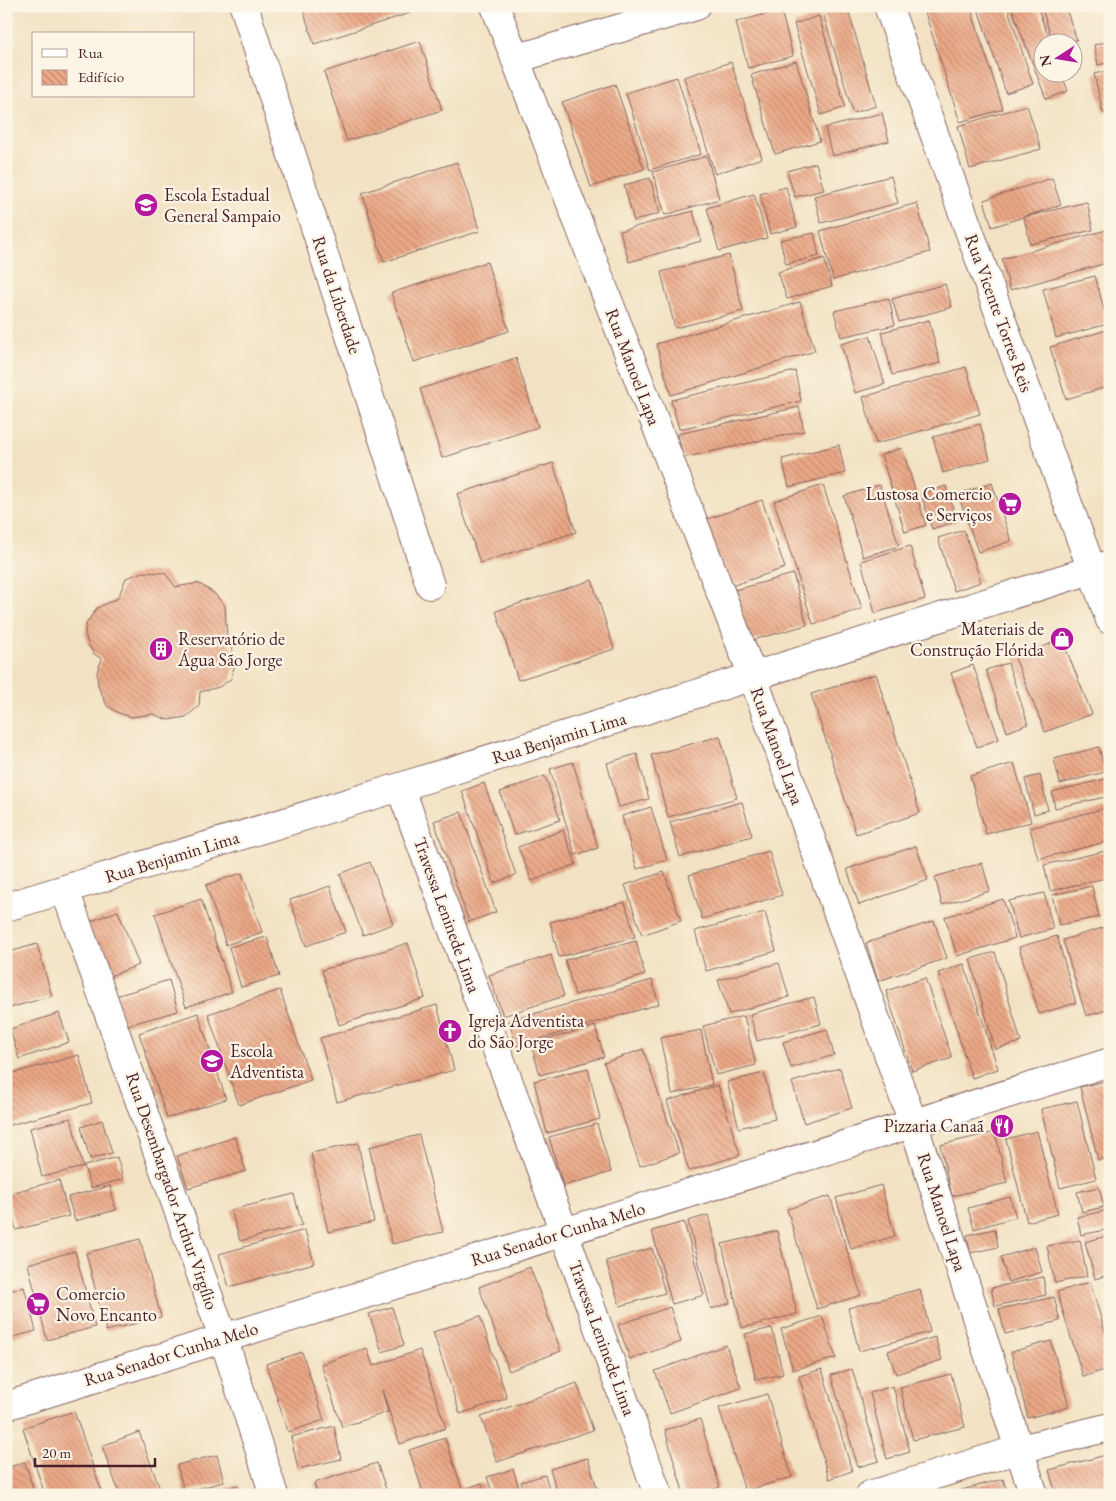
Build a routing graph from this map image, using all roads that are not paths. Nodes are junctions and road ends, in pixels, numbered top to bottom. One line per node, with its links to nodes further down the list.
1 (244, 6): 7 (street, Rua da Liberdade)
2 (495, 6): 5 (street, Rua Manoel Lapa)
3 (696, 6): 5 (street)
4 (888, 6): 6 (street, Rua Vicente Torres Reis)
5 (515, 59): 9 (street, Rua Manoel Lapa)
6 (1101, 567): 8 (street, Rua Vicente Torres Reis); 9 (street, Rua Benjamin Lima)
7 (430, 584)
8 (1110, 620)
9 (752, 677): 10 (street, Rua Benjamin Lima); 14 (street, Rua Manoel Lapa)
10 (400, 787): 11 (street, Rua Benjamin Lima); 15 (street, Travessa Leninede Lima)
11 (65, 890): 12 (street, Rua Benjamin Lima); 16 (street, Rua Desembargador Arthur Virgílio)
12 (6, 907)
13 (1110, 1062): 14 (street, Rua Senador Cunha Melo)
14 (913, 1123): 15 (street, Rua Senador Cunha Melo); 19 (street, Rua Manoel Lapa)
15 (564, 1232): 16 (street, Rua Senador Cunha Melo); 21 (street, Travessa Leninede Lima)
16 (223, 1338): 17 (street, Rua Senador Cunha Melo); 20 (street, Rua Desembargador Arthur Virgílio)
17 (6, 1406)
18 (1110, 1427): 19 (street)
19 (1020, 1449): 22 (street); 23 (street, Rua Manoel Lapa)
20 (274, 1495)
21 (658, 1495)
22 (870, 1495)
23 (1034, 1495)

